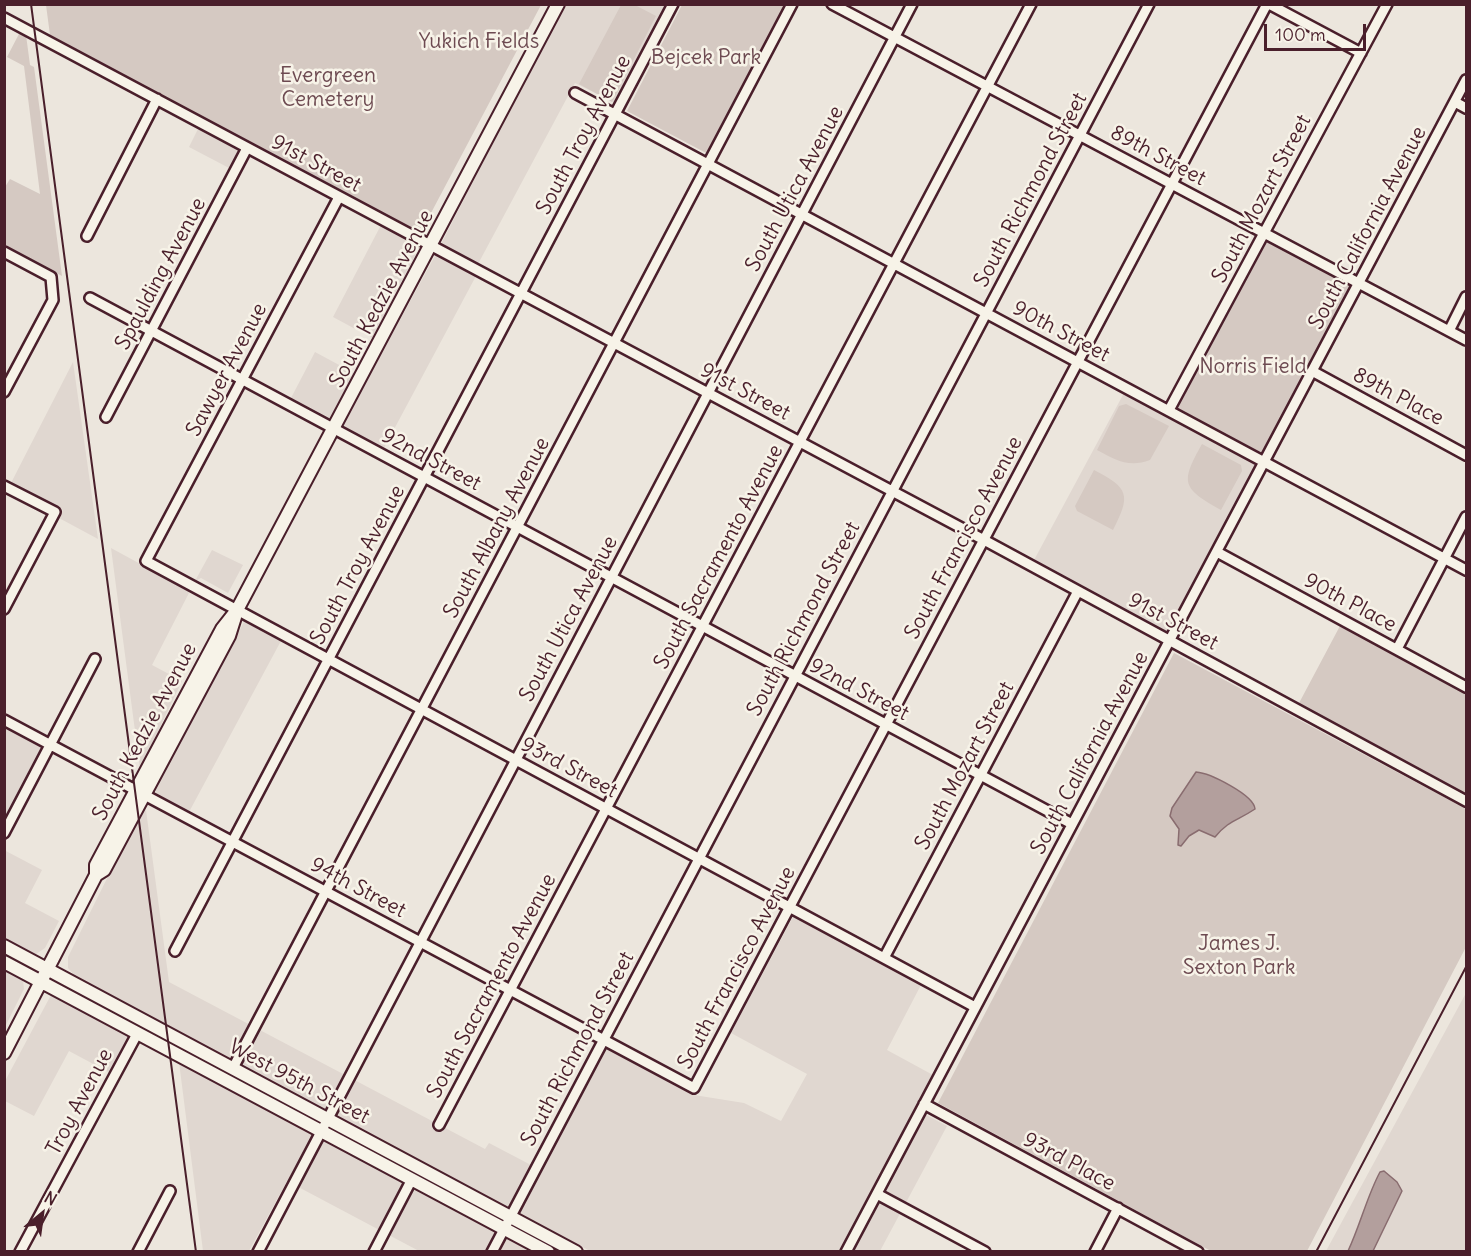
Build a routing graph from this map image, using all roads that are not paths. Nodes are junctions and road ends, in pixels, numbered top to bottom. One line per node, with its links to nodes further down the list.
1 (558, 4): 28 (main road, South Kedzie Avenue)
2 (674, 4): 19 (street, South Troy Avenue)
3 (792, 4): 22 (street, South Albany Avenue)
4 (832, 4): 11 (street, 89th Street)
5 (912, 4): 11 (street, South Utica Avenue)
6 (1031, 4): 14 (street, South Sacramento Avenue)
7 (1149, 4): 20 (street, South Richmond Street)
8 (1268, 4): 12 (street); 23 (street, South Francisco Avenue)
9 (1387, 4): 12 (street, South Mozart Street)
10 (4, 18): 16 (street, 91st Street)
11 (895, 38): 14 (street, 89th Street); 25 (street, South Utica Avenue)
12 (1361, 53): 26 (street, South Mozart Street)
13 (1467, 80): 17 (street, South California Avenue)
14 (987, 86): 20 (street, 89th Street); 30 (street, South Sacramento Avenue)
15 (575, 93): 19 (street, 90th Street)
16 (157, 99): 21 (street, 91st Street); 27 (street)
17 (1455, 102): 18 (street); 31 (street, South California Avenue)
18 (1467, 108)
19 (616, 114): 22 (street, 90th Street); 32 (street, South Troy Avenue)
20 (1080, 135): 23 (street, 89th Street); 35 (street, South Richmond Street)
21 (247, 148): 24 (street, 91st Street); 37 (street, Spaulding Avenue)
22 (708, 164): 25 (street, 90th Street); 39 (street, South Albany Avenue)
23 (1172, 184): 26 (street, 89th Street); 40 (street, South Francisco Avenue)
24 (339, 197): 28 (street, 91st Street); 42 (street, Sawyer Avenue)
25 (802, 214): 30 (street, 90th Street); 44 (street, South Utica Avenue)
26 (1264, 233): 31 (street, 89th Street); 45 (street, South Mozart Street)
27 (87, 236)
28 (432, 246): 32 (street, 91st Street); 47 (main road, South Kedzie Avenue)
29 (4, 252): 43 (street)
30 (894, 263): 35 (street, 90th Street); 48 (street, South Sacramento Avenue)
31 (1359, 283): 36 (street, 89th Street); 41 (street, South California Avenue)
32 (521, 294): 39 (street, 91st Street); 51 (street, South Troy Avenue)
33 (1467, 297): 36 (street)
34 (90, 298): 37 (street, 92nd Street)
35 (986, 313): 40 (street, 90th Street); 53 (street, South Richmond Street)
36 (1449, 330): 38 (street, 89th Street)
37 (151, 331): 42 (street, 92nd Street); 46 (street, Spaulding Avenue)
38 (1467, 340)
39 (614, 343): 44 (street, 91st Street); 55 (street, South Albany Avenue)
40 (1078, 362): 45 (street, 90th Street); 56 (street, South Francisco Avenue)
41 (1312, 371): 49 (street, 89th Place); 50 (street, South California Avenue)
42 (242, 379): 47 (street, 92nd Street); 59 (street, Sawyer Avenue)
43 (4, 392)
44 (708, 393): 48 (street, 91st Street); 61 (street, South Utica Avenue)
45 (1169, 410): 50 (street, 90th Street)
46 (106, 417)
47 (334, 429): 51 (street, 92nd Street); 64 (main road, South Kedzie Avenue)
48 (800, 442): 53 (street, 91st Street); 65 (street, South Sacramento Avenue)
49 (1467, 455)
50 (1264, 462): 57 (street, South California Avenue); 58 (street, 90th Street)
51 (424, 477): 55 (street, 92nd Street); 69 (street, South Troy Avenue)
52 (4, 486): 63 (street)
53 (892, 491): 56 (street, 91st Street); 70 (street, South Richmond Street)
54 (1467, 517): 58 (street)
55 (518, 527): 61 (street, 92nd Street); 72 (street, South Albany Avenue)
56 (984, 540): 62 (street, 91st Street); 74 (street, South Francisco Avenue)
57 (1217, 552): 66 (street, South California Avenue); 67 (street, 90th Place)
58 (1445, 558): 60 (street, 90th Street); 67 (street)
59 (146, 561): 64 (street, 93rd Street)
60 (1467, 570)
61 (611, 577): 65 (street, 92nd Street); 76 (street, South Utica Avenue)
62 (1078, 591): 66 (street, 91st Street); 77 (street, South Mozart Street)
63 (4, 609)
64 (237, 610): 69 (street, 93rd Street); 78 (main road, South Kedzie Avenue)
65 (703, 626): 70 (street, 92nd Street); 80 (street, South Sacramento Avenue)
66 (1169, 641): 79 (street, 91st Street); 81 (street, South California Avenue)
67 (1397, 649): 71 (street, 90th Place)
68 (95, 659): 75 (street)
69 (329, 659): 72 (street, 93rd Street); 83 (street, South Troy Avenue)
70 (795, 676): 74 (street, 92nd Street); 84 (street, South Richmond Street)
71 (1467, 687)
72 (422, 709): 76 (street, 93rd Street); 85 (street, South Albany Avenue)
73 (4, 720): 75 (street, 94th Street)
74 (886, 724): 77 (street, 92nd Street); 86 (street, South Francisco Avenue)
75 (50, 744): 78 (street, 94th Street); 82 (street)
76 (515, 760): 80 (street, 93rd Street); 87 (street, South Utica Avenue)
77 (981, 775): 81 (street, 92nd Street); 90 (street, South Mozart Street)
78 (140, 792): 83 (street, 94th Street); 92 (main road, South Kedzie Avenue)
79 (1467, 801)
80 (606, 809): 84 (street, 93rd Street); 94 (street, South Sacramento Avenue)
81 (1072, 824): 95 (street, South California Avenue)
82 (4, 833)
83 (232, 842): 85 (street, 94th Street); 89 (street, South Troy Avenue)
84 (699, 858): 86 (street, 93rd Street); 97 (street, South Richmond Street)
85 (326, 892): 87 (street, 94th Street); 99 (street, South Albany Avenue)
86 (789, 907): 90 (street, 93rd Street); 100 (street, South Francisco Avenue)
87 (419, 942): 94 (street, 94th Street); 102 (street, South Utica Avenue)
88 (4, 946): 92 (main road, West 95th Street)
89 (175, 951)
90 (884, 958): 95 (street, 93rd Street)
91 (4, 962): 93 (main road, West 95th Street)
92 (48, 969): 93 (main road, South Kedzie Avenue); 99 (main road, West 95th Street)
93 (41, 983): 96 (main road, West 95th Street); 98 (main road, South Kedzie Avenue)
94 (511, 990): 97 (street, 94th Street); 103 (street, South Sacramento Avenue)
95 (975, 1007): 101 (street, South California Avenue)
96 (137, 1034): 104 (main road, West 95th Street); 111 (street, Troy Avenue)
97 (603, 1040): 100 (street, 94th Street); 109 (street, South Richmond Street)
98 (4, 1053)
99 (233, 1068): 102 (main road, West 95th Street)
100 (694, 1088)
101 (924, 1104): 107 (street, South California Avenue); 108 (street, 93rd Place)
102 (326, 1118): 104 (street, South Utica Avenue); 109 (main road, West 95th Street)
103 (440, 1125)
104 (319, 1131): 105 (main road, West 95th Street); 113 (street, South Utica Avenue)
105 (412, 1179): 110 (main road, West 95th Street); 114 (street)
106 (170, 1191): 112 (street)
107 (877, 1194): 118 (street, South California Avenue); 119 (street)
108 (1118, 1208): 120 (street); 121 (street, 93rd Place)
109 (510, 1217): 110 (street, South Richmond Street); 117 (main road, West 95th Street)
110 (504, 1228): 115 (street, South Richmond Street); 116 (main road, West 95th Street)
111 (20, 1251)
112 (138, 1251)
113 (258, 1251)
114 (374, 1251)
115 (492, 1251)
116 (548, 1251)
117 (576, 1251)
118 (846, 1251)
119 (985, 1251)
120 (1095, 1251)
121 (1198, 1251)

